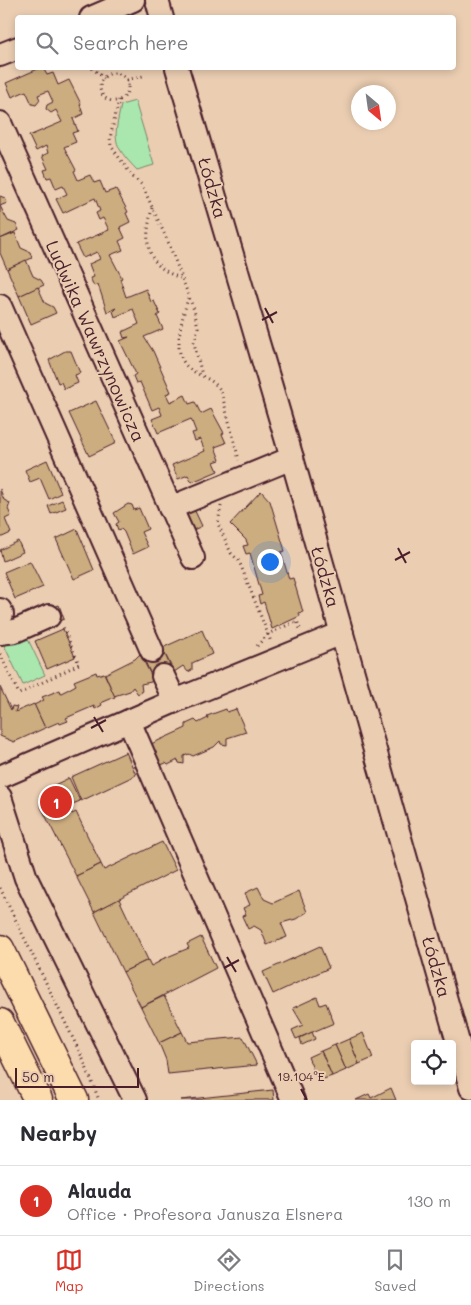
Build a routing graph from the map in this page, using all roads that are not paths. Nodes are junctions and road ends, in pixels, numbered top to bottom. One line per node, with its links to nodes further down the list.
1 (133, 0): 3 (street)
2 (157, 0): 4 (street)
3 (98, 15)
4 (161, 15)
5 (15, 49): 6 (street)
6 (0, 55)
7 (178, 70): 10 (street, Łódzka)
8 (0, 123): 11 (street, Ludwika Wawrzynowicza)
9 (0, 306): 16 (street)
10 (292, 458): 11 (street); 15 (street, Łódzka)
11 (170, 508): 12 (street, Ludwika Wawrzynowicza)
12 (193, 558)
13 (50, 616): 14 (street)
14 (0, 619)
15 (342, 633): 18 (street); 24 (street, Łódzka)
16 (152, 651)
17 (163, 676): 18 (street)
18 (175, 701): 19 (street)
19 (129, 721): 20 (street); 28 (street)
20 (0, 777)
21 (0, 797): 27 (street)
22 (0, 949): 26 (main road)
23 (0, 1023): 25 (main road)
24 (471, 1088)
25 (38, 1100)
26 (74, 1100)
27 (134, 1100)
28 (294, 1100)

